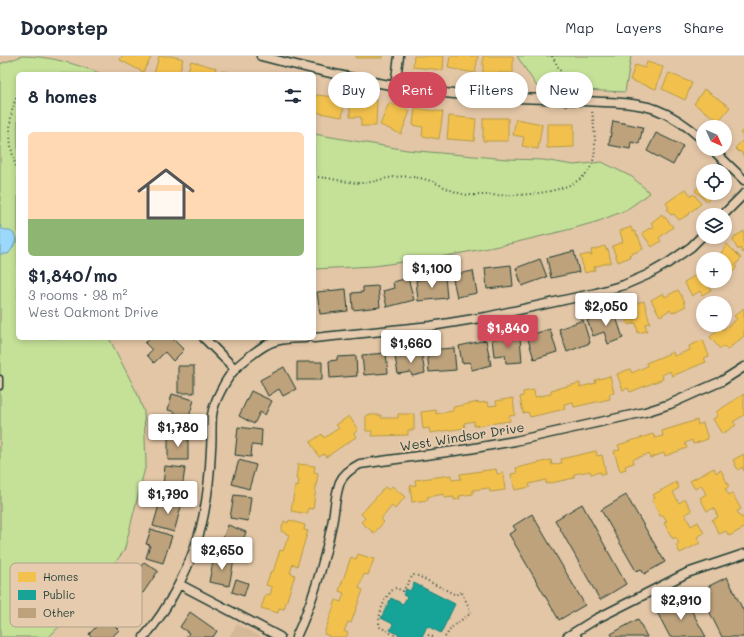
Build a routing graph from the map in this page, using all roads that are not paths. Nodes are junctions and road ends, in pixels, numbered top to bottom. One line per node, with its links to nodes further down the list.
1 (261, 56): 4 (street)
2 (399, 56): 3 (street)
3 (397, 72)
4 (388, 85)
5 (447, 93): 6 (street)
6 (696, 134)
7 (719, 156): 8 (street)
8 (744, 180)
9 (744, 194): 10 (street)
10 (730, 208)
11 (696, 241): 12 (street)
12 (316, 338)
13 (206, 340): 16 (street)
14 (283, 340): 16 (street)
15 (744, 367): 24 (street, West Windsor Drive)
16 (235, 368): 20 (street)
17 (0, 378): 18 (lane)
18 (0, 387)
19 (744, 554): 21 (street)
20 (178, 584): 22 (street); 23 (street)
21 (578, 634): 25 (street)
22 (144, 637)
23 (280, 637)
24 (296, 637)
25 (568, 637)

